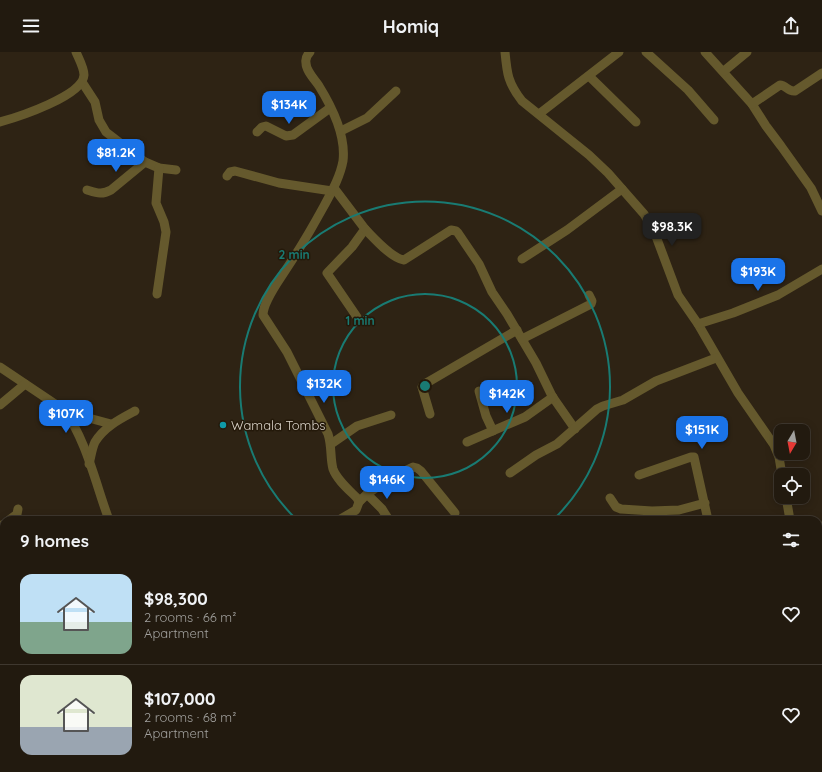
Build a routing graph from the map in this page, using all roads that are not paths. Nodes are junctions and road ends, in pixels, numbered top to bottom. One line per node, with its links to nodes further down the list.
1 (76, 52): 11 (street)
2 (310, 52): 14 (street)
3 (505, 52): 15 (street)
4 (619, 52): 10 (street)
5 (646, 52): 16 (street)
6 (706, 52): 8 (street)
7 (747, 52): 8 (street)
8 (724, 71): 13 (street)
9 (822, 73): 13 (street)
10 (589, 76): 15 (street); 18 (street)
11 (82, 82): 17 (street); 21 (street)
12 (396, 91): 19 (street)
13 (752, 104): 28 (street)
14 (330, 108): 19 (street); 20 (street)
15 (539, 114): 25 (street)
16 (714, 120)
17 (0, 122)
18 (636, 122)
19 (341, 131): 27 (street)
20 (258, 132)
21 (145, 162): 22 (street); 26 (street)
22 (159, 168): 23 (street); 32 (street)
23 (176, 170)
24 (227, 176): 27 (street)
25 (622, 189): 30 (street); 35 (street)
26 (88, 190)
27 (333, 190): 29 (street); 52 (street)
28 (822, 211)
29 (365, 229): 34 (street); 36 (street)
30 (522, 259)
31 (822, 269): 35 (street)
32 (156, 294)
33 (589, 295): 37 (street)
34 (357, 317)
35 (698, 324): 38 (street)
36 (517, 330): 37 (street); 46 (street)
37 (522, 339): 42 (street)
38 (716, 358): 49 (street); 54 (street)
39 (0, 367): 40 (street)
40 (25, 384): 43 (street); 44 (street)
41 (479, 391): 50 (street)
42 (553, 397): 49 (street); 50 (street)
43 (0, 405)
44 (64, 410): 48 (street); 53 (street)
45 (135, 411): 48 (street)
46 (430, 414)
47 (391, 415): 52 (street)
48 (111, 424): 53 (street)
49 (575, 429): 55 (street)
50 (494, 431): 51 (street)
51 (467, 442)
52 (331, 444): 59 (street)
53 (89, 464): 65 (street)
54 (781, 468)
55 (510, 473)
56 (639, 475): 60 (street)
57 (367, 494): 59 (street); 63 (street); 67 (street)
58 (610, 498): 60 (street)
59 (359, 502): 66 (street)
60 (705, 503): 68 (street)
61 (787, 504): 69 (street)
62 (18, 509): 64 (street)
63 (455, 513)
64 (14, 516)
65 (108, 516)
66 (346, 516)
67 (386, 516)
68 (707, 516)
69 (789, 516)
70 (343, 772): 71 (street)
71 (376, 772)

